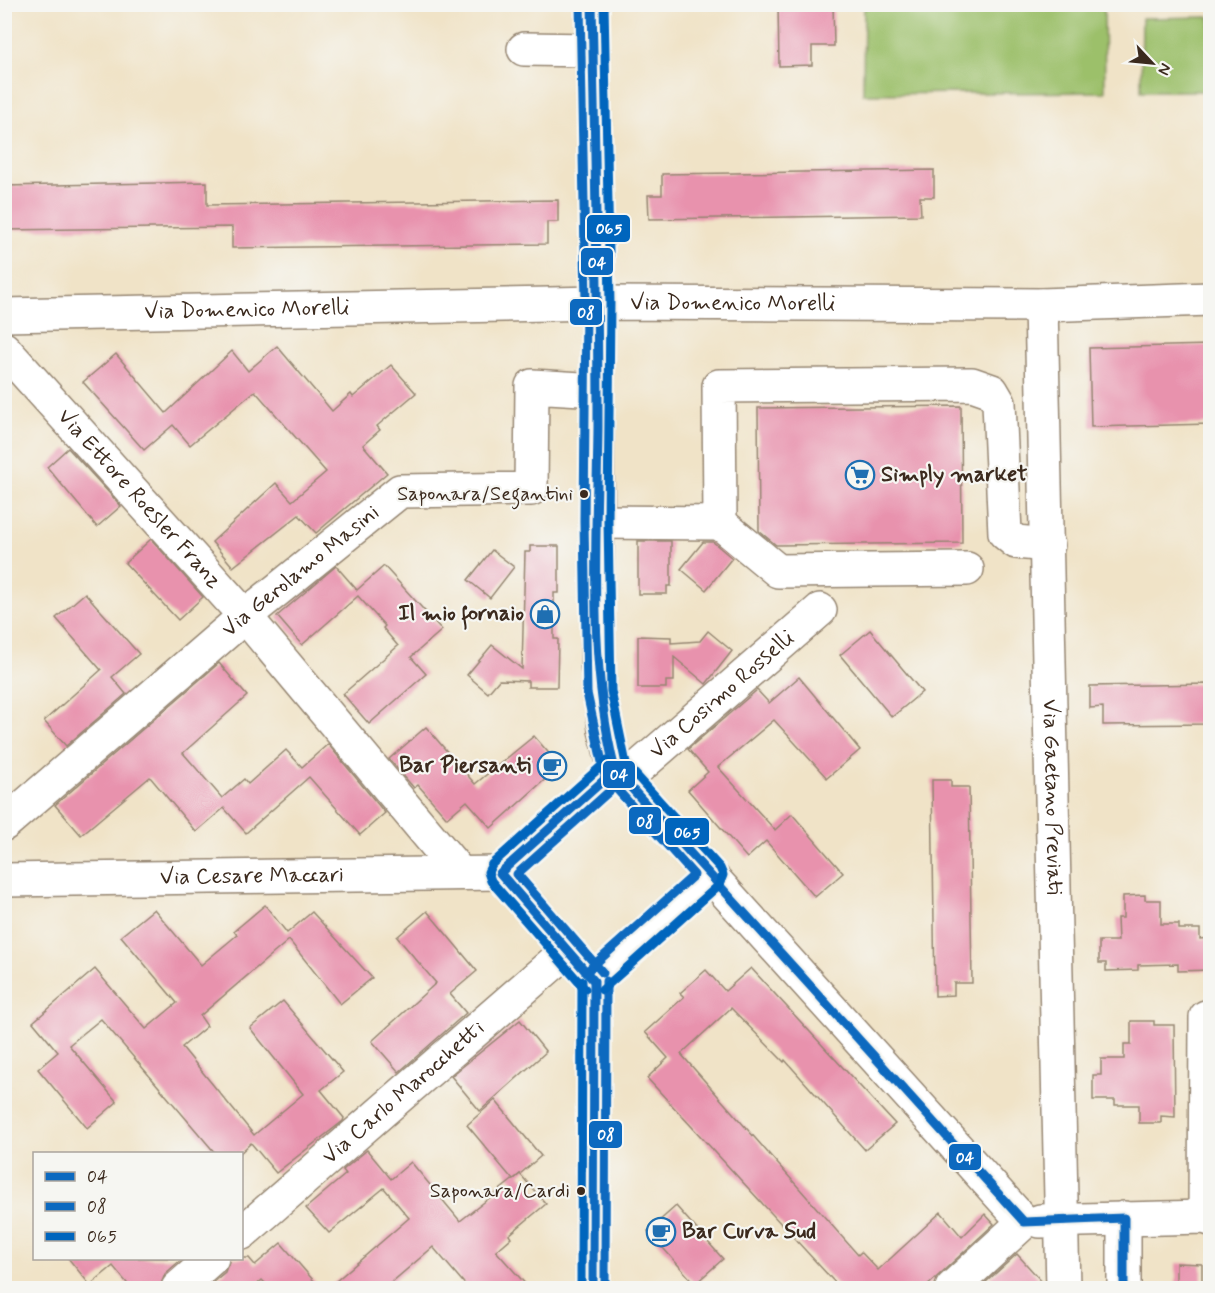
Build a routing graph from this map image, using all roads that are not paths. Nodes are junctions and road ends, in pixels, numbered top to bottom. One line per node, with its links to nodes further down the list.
1 (592, 4): 3 (street)
2 (524, 49): 3 (street)
3 (593, 50): 5 (street)
4 (1210, 299): 6 (street, Via Domenico Morelli)
5 (598, 303): 6 (street, Via Domenico Morelli); 7 (street, Via Domenico Morelli); 9 (street)
6 (1041, 305): 12 (street, Via Gaetano Previati)
7 (4, 315)
8 (4, 348): 15 (street, Via Ettore Roesler Franz)
9 (598, 390): 10 (street); 15 (street, Via Gerolamo Masini)
10 (596, 522): 11 (street); 16 (street)
11 (720, 523): 12 (street); 13 (street)
12 (1048, 545): 28 (street, Via Gaetano Previati)
13 (967, 569)
14 (820, 610): 16 (street, Via Cosimo Rosselli)
15 (246, 616): 17 (street, Via Gerolamo Masini); 18 (street, Via Ettore Roesler Franz)
16 (620, 775): 19 (street, Via Cosimo Rosselli); 20 (street)
17 (4, 824)
18 (460, 873): 19 (street, Via Cesare Maccari); 21 (street, Via Cesare Maccari)
19 (500, 873): 22 (street)
20 (711, 876): 23 (street); 29 (street)
21 (4, 880)
22 (567, 951): 23 (street); 30 (street, Via Carlo Marocchetti)
23 (594, 981): 33 (street)
24 (1206, 1017): 25 (street)
25 (1208, 1094): 27 (street)
26 (1124, 1218): 27 (street); 28 (street); 36 (street)
27 (1208, 1218)
28 (1062, 1219): 29 (street); 35 (street, Via Gaetano Previati)
29 (1024, 1222): 34 (street)
30 (243, 1232)
31 (210, 1260): 32 (street)
32 (178, 1288)
33 (593, 1288)
34 (952, 1288)
35 (1063, 1288)
36 (1124, 1288)

